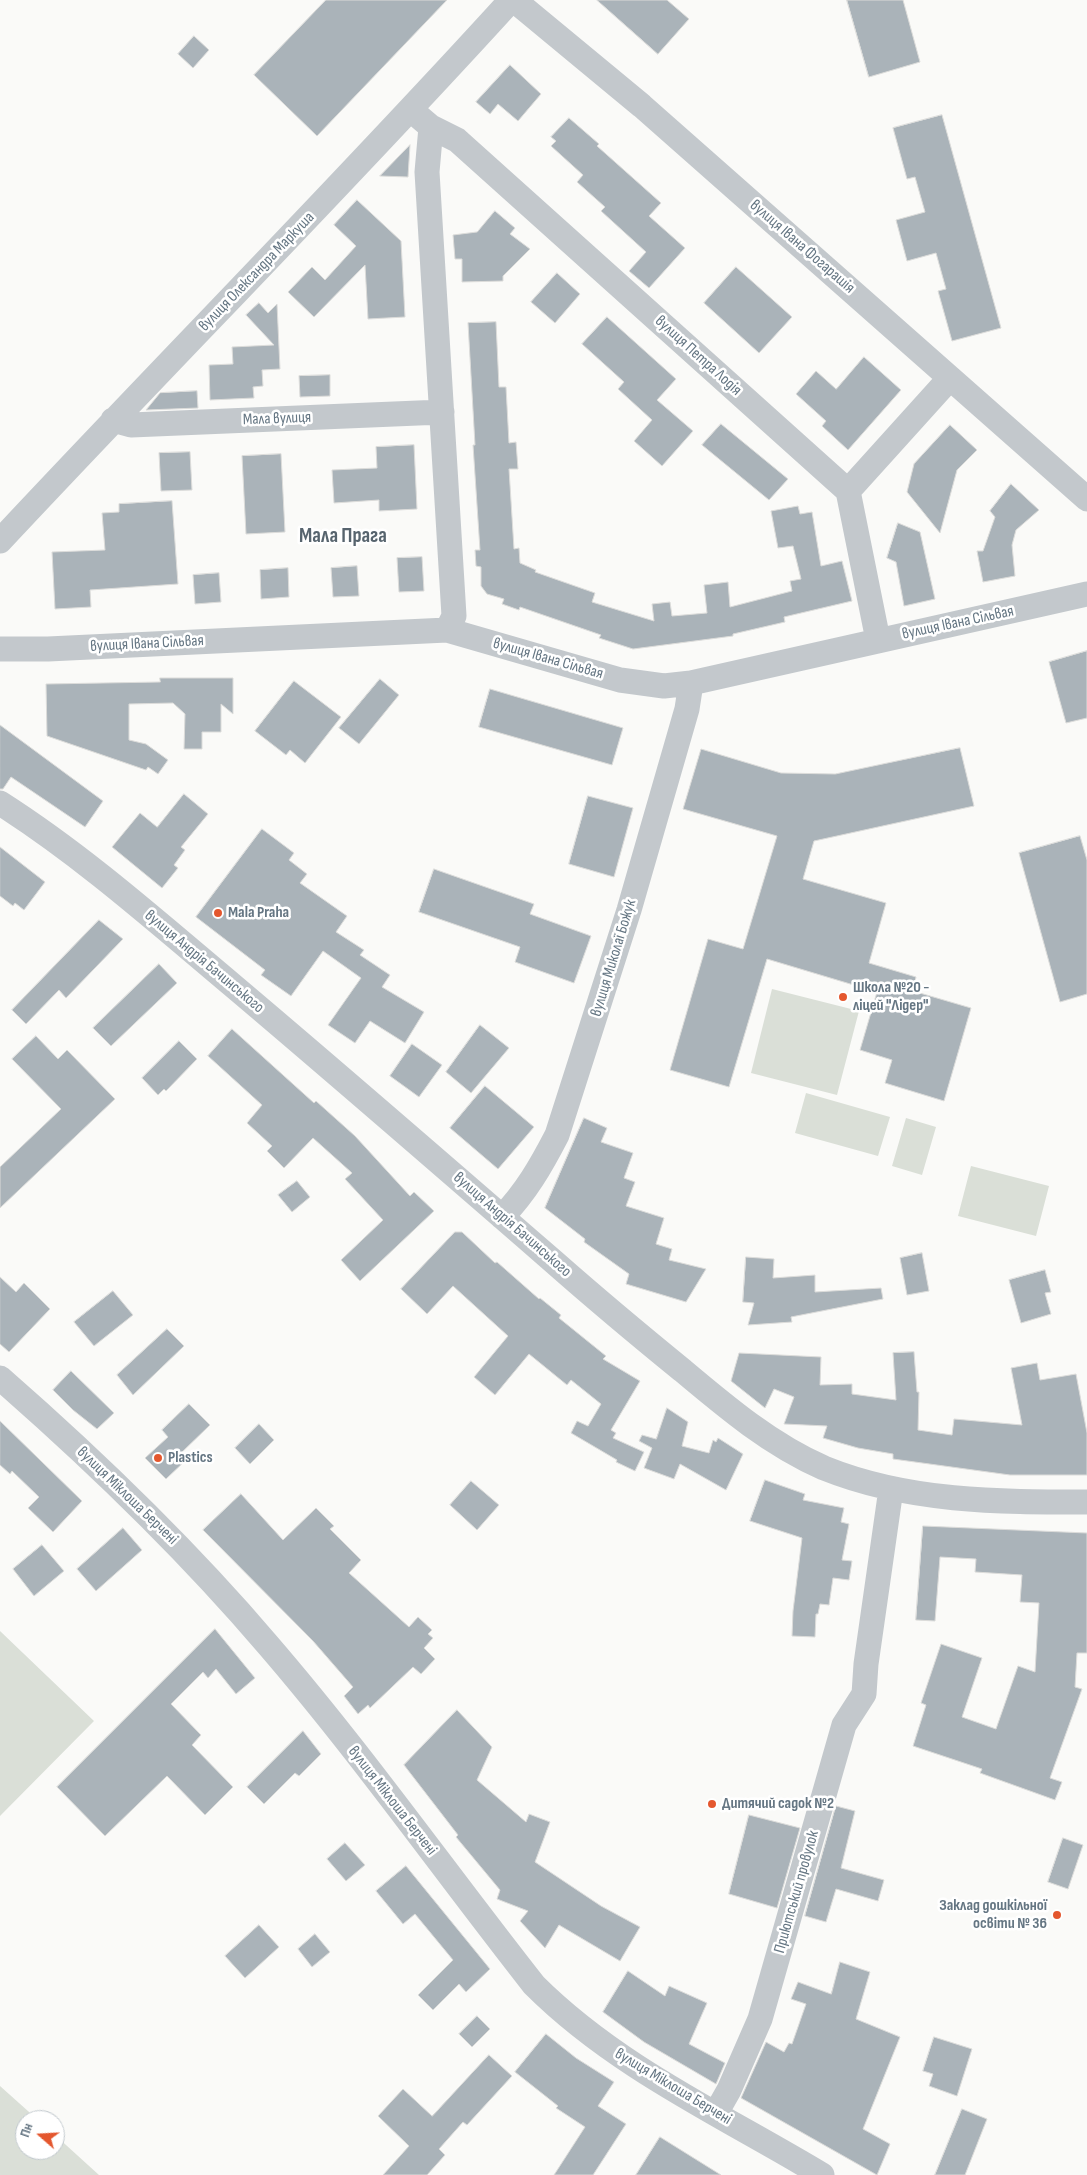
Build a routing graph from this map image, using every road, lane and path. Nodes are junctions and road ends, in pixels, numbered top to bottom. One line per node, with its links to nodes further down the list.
1 (512, 0): 2 (street, вулиця Олександра Маркуша); 4 (street, вулиця Івана Фогарашія)
2 (411, 110): 3 (street, вулиця Петра Лодія); 6 (street, вулиця Олександра Маркуша)
3 (431, 127): 5 (street); 7 (street, вулиця Петра Лодія)
4 (950, 378): 7 (street); 8 (street, вулиця Івана Фогарашія)
5 (442, 412): 6 (street, Мала вулиця); 11 (street)
6 (113, 420): 9 (street, вулиця Олександра Маркуша)
7 (848, 491): 12 (street)
8 (1087, 499)
9 (0, 541)
10 (1087, 594): 12 (street, вулиця Івана Сільвая)
11 (447, 630): 13 (street, вулиця Івана Сільвая); 14 (street, вулиця Івана Сільвая)
12 (878, 640): 14 (street, вулиця Івана Сільвая)
13 (0, 648)
14 (691, 683): 16 (street, вулиця Миколаї Божук)
15 (0, 803): 16 (street, вулиця Андрія Бачинського)
16 (502, 1217): 18 (street, вулиця Андрія Бачинського)
17 (0, 1378): 20 (street, вулиця Міклоша Берчені)
18 (891, 1489): 19 (street, вулиця Андрія Бачинського); 20 (street, Приютський провулок)
19 (1087, 1502)
20 (716, 2113): 21 (street, вулиця Міклоша Берчені)
21 (822, 2175)

